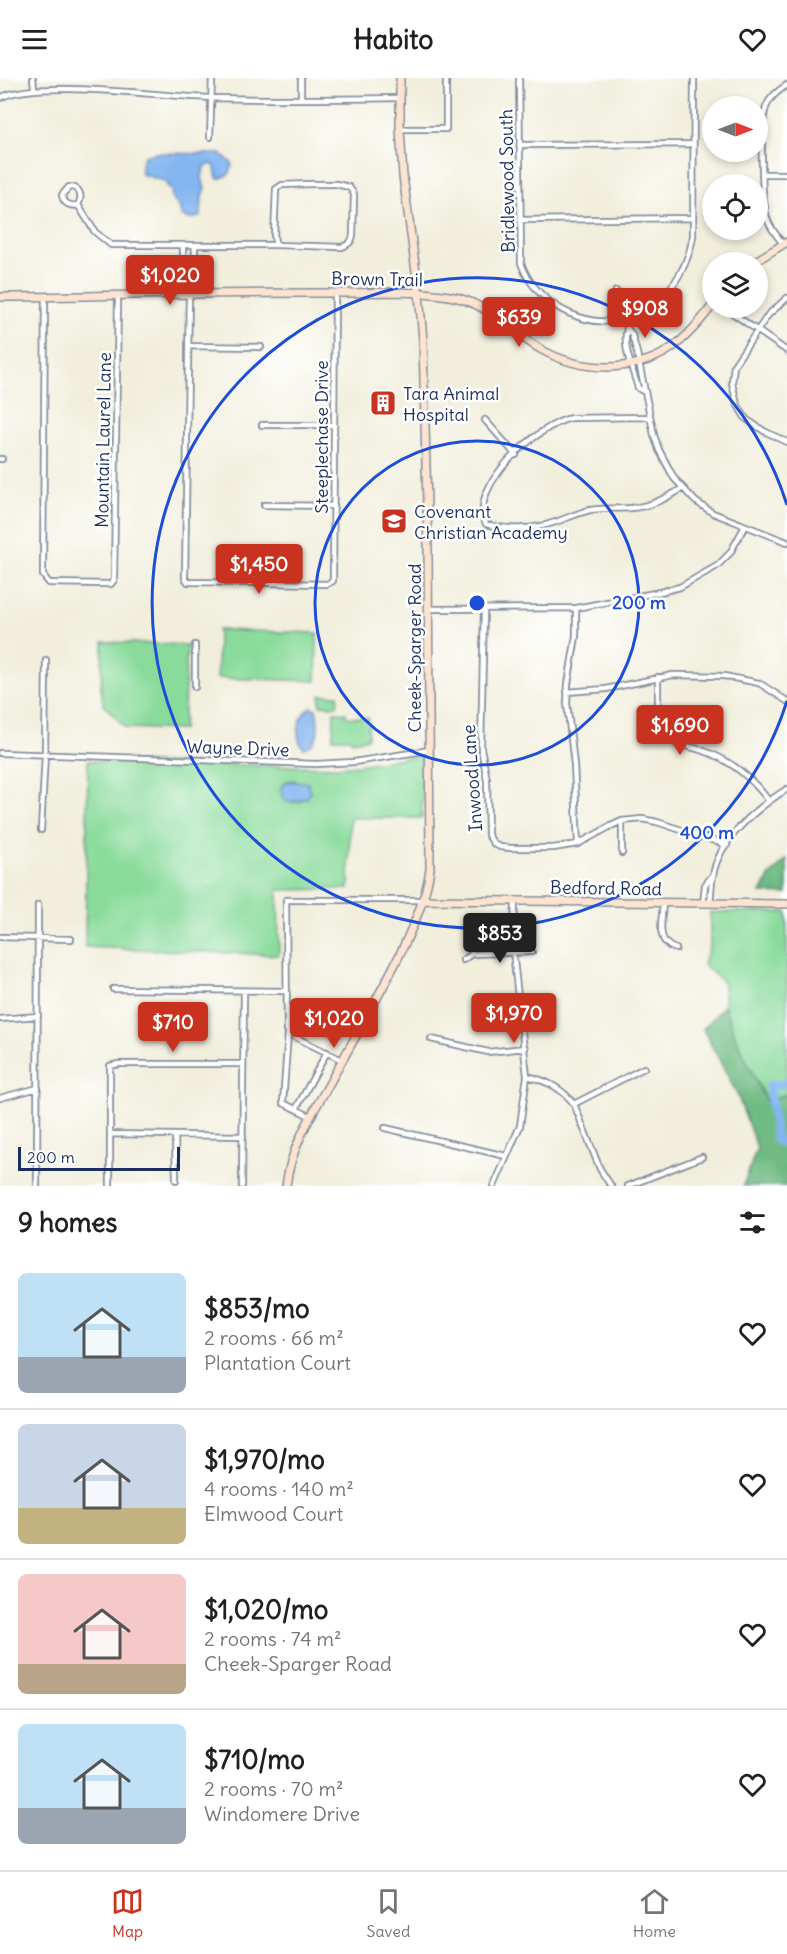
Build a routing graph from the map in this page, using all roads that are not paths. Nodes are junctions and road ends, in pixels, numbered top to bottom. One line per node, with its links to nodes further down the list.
1 (33, 78): 9 (street)
2 (212, 78): 11 (street)
3 (301, 78): 13 (street)
4 (400, 78): 12 (street, Cheek-Sparger Road)
5 (446, 78): 14 (street)
6 (519, 78): 17 (street, Bridlewood South)
7 (694, 78): 16 (street)
8 (787, 85): 18 (street)
9 (34, 87): 10 (street); 11 (street)
10 (0, 98)
11 (211, 98): 13 (street); 15 (street)
12 (400, 98): 13 (street); 14 (street, Cheek-Sparger Road)
13 (301, 99)
14 (400, 129): 33 (street, Cheek-Sparger Road)
15 (210, 137)
16 (693, 144): 17 (street); 22 (street)
17 (521, 145): 23 (street, Bridlewood South)
18 (763, 174)
19 (768, 174): 20 (street)
20 (787, 174)
21 (78, 205): 21 (street); 27 (street)
22 (693, 218): 23 (street); 40 (street)
23 (520, 220): 40 (street, Bridlewood South)
24 (768, 223): 25 (street)
25 (785, 243): 29 (street)
26 (276, 245): 26 (street); 28 (street)
27 (183, 246): 28 (street); 31 (street)
28 (195, 246): 31 (street)
29 (768, 253)
30 (616, 291): 40 (street)
31 (189, 293): 32 (street, Brown Trail); 34 (street, Brown Trail); 43 (street)
32 (335, 293): 33 (street, Brown Trail); 52 (street, Steeplechase Drive)
33 (419, 294): 47 (street, Brown Trail); 61 (street, Cheek-Sparger Road)
34 (118, 296): 36 (street, Brown Trail); 36 (street, Mountain Laurel Lane)
35 (0, 297): 36 (street, Brown Trail)
36 (45, 297)
37 (787, 298): 42 (street)
38 (702, 318): 46 (street, Brown Trail)
39 (739, 318): 42 (street)
40 (624, 319): 41 (street)
41 (627, 328): 46 (street); 47 (street)
42 (757, 331): 45 (street); 53 (street)
43 (188, 346): 44 (street); 57 (street, Steeplechase Drive)
44 (261, 347)
45 (787, 351)
46 (639, 363): 47 (street, Brown Trail); 48 (street)
47 (631, 365): 48 (street)
48 (643, 392): 49 (street)
49 (649, 417): 54 (street); 55 (street)
50 (485, 420): 54 (street)
51 (262, 425): 52 (street)
52 (334, 425): 57 (street, Steeplechase Drive)
53 (787, 442)
54 (516, 454): 55 (street)
55 (683, 488): 58 (street)
56 (264, 505): 57 (street)
57 (334, 506)
58 (745, 526): 59 (street); 60 (street)
59 (787, 543)
60 (576, 608): 62 (street); 67 (street)
61 (428, 609): 62 (street); 69 (street, Cheek-Sparger Road)
62 (484, 609): 76 (street, Inwood Lane)
63 (195, 645): 66 (street)
64 (46, 660): 71 (street)
65 (658, 677): 67 (street); 68 (street); 73 (street)
66 (195, 687)
67 (567, 692): 76 (street)
68 (787, 700)
69 (430, 750): 71 (street, Wayne Drive); 79 (street, Cheek-Sparger Road)
70 (0, 753): 71 (street, Wayne Drive)
71 (45, 754): 75 (street)
72 (787, 789): 73 (street)
73 (769, 801): 77 (street)
74 (622, 821): 76 (street, Inwood Lane); 77 (street, Inwood Lane); 78 (street)
75 (41, 830)
76 (578, 844)
77 (727, 845): 82 (street)
78 (622, 853)
79 (424, 900): 80 (street, Bedford Road); 94 (street); 101 (street, Cheek-Sparger Road)
80 (515, 901): 81 (street, Bedford Road); 89 (street)
81 (663, 904): 82 (street, Bedford Road); 88 (street)
82 (707, 904): 83 (street, Bedford Road)
83 (787, 904)
84 (38, 905): 86 (street)
85 (0, 937): 86 (street)
86 (38, 938): 87 (street); 95 (street)
87 (71, 939)
88 (676, 949)
89 (513, 952): 90 (street); 91 (street); 99 (street)
90 (532, 952)
91 (463, 960)
92 (113, 989): 93 (street)
93 (244, 991): 94 (street); 102 (street)
94 (286, 991): 97 (street)
95 (38, 1016): 96 (street); 105 (street)
96 (0, 1019)
97 (288, 1032): 100 (street); 108 (street)
98 (431, 1039): 99 (street)
99 (525, 1048): 104 (street)
100 (327, 1052): 101 (street); 108 (street)
101 (342, 1060): 109 (street, Cheek-Sparger Road)
102 (243, 1065): 111 (street); 113 (street)
103 (644, 1068): 107 (street)
104 (527, 1076): 107 (street); 114 (street)
105 (38, 1088): 106 (street); 117 (street)
106 (0, 1098)
107 (574, 1104): 122 (street)
108 (296, 1109): 109 (street)
109 (310, 1116): 120 (street, Cheek-Sparger Road)
110 (385, 1128): 114 (street)
111 (110, 1134): 112 (street); 118 (street)
112 (175, 1135): 113 (street); 116 (street)
113 (243, 1136): 119 (street)
114 (506, 1156): 121 (street)
115 (702, 1157): 123 (street)
116 (176, 1180)
117 (37, 1186)
118 (110, 1186)
119 (242, 1186)
120 (286, 1186)
121 (494, 1186)
122 (610, 1186)
123 (628, 1186)

